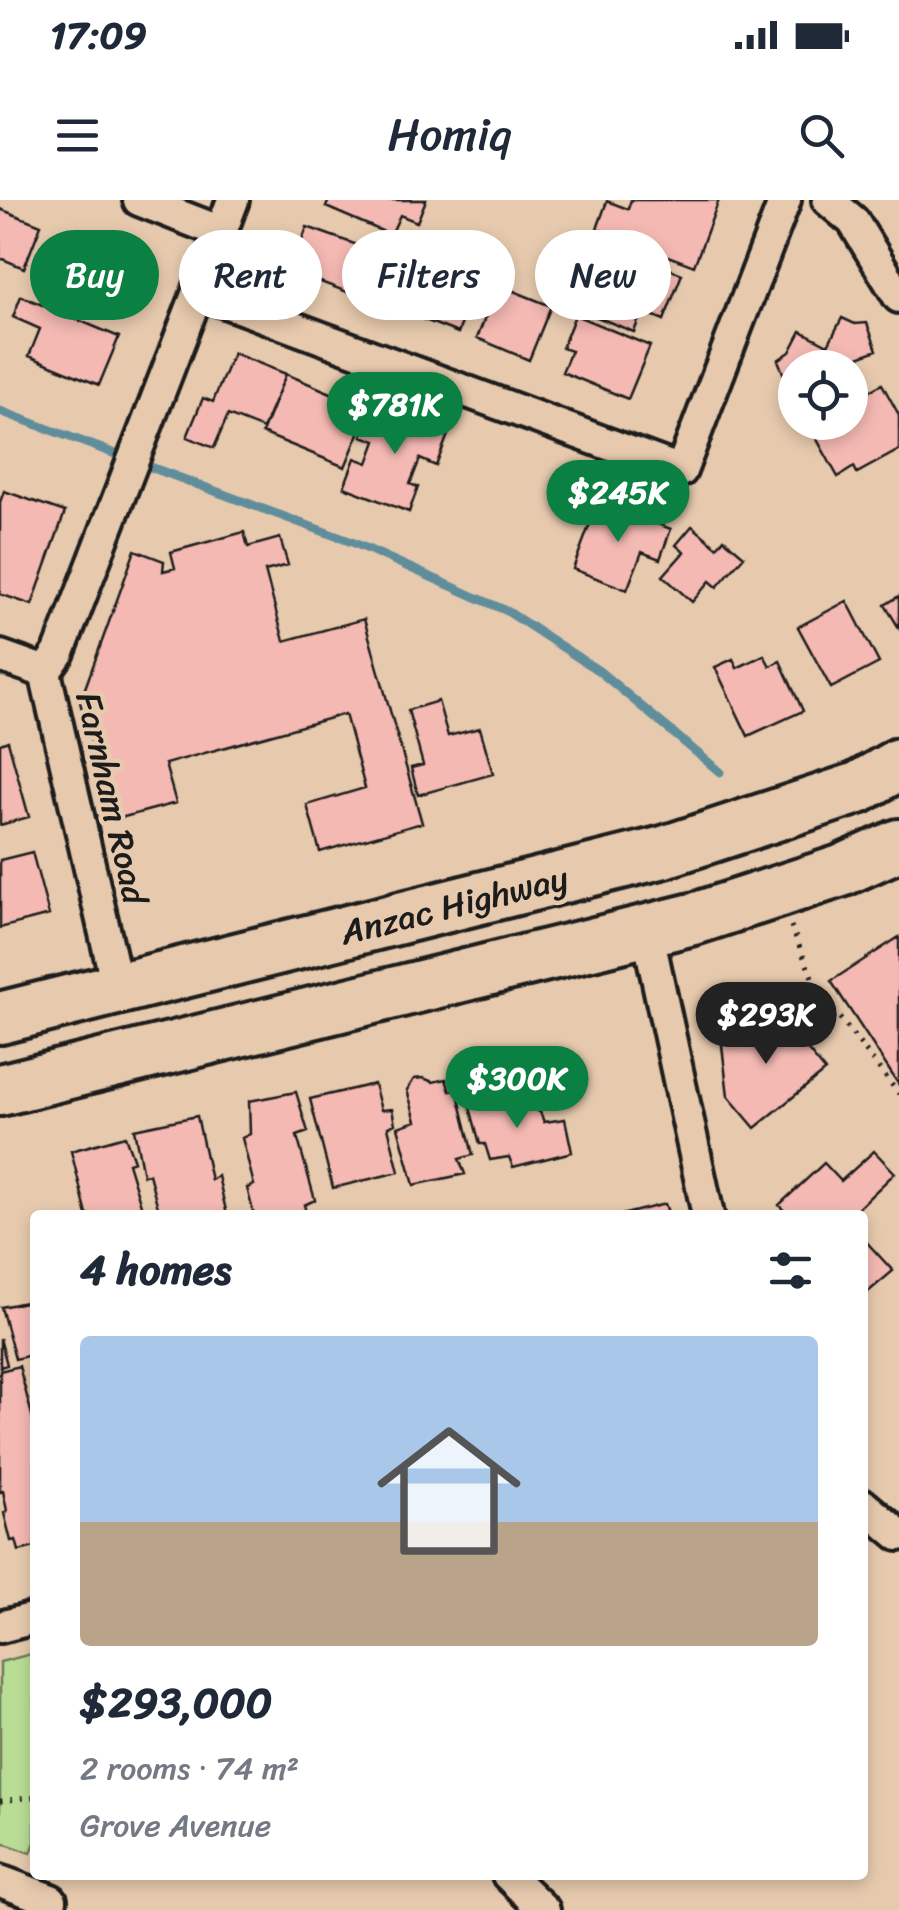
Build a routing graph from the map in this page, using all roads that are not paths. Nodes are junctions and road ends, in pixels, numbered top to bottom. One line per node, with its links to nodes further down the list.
1 (139, 200): 5 (street)
2 (234, 200): 6 (street)
3 (785, 200): 9 (street)
4 (828, 200): 7 (street)
5 (217, 230)
6 (223, 230)
7 (899, 296)
8 (187, 320): 11 (street, Farnham Road)
9 (274, 320)
10 (0, 656): 11 (street)
11 (45, 672): 15 (street, Farnham Road)
12 (899, 764): 15 (highway, Anzac Highway)
13 (899, 844): 14 (highway, Anzac Highway)
14 (647, 930): 17 (highway, Anzac Highway); 18 (street)
15 (118, 990): 16 (highway, Anzac Highway)
16 (0, 1018)
17 (0, 1090)
18 (707, 1210)
19 (868, 1509): 20 (street)
20 (899, 1536)
21 (30, 1619): 22 (street)
22 (0, 1627)
23 (513, 1880): 26 (street)
24 (0, 1881): 25 (street)
25 (53, 1895)
26 (544, 1910)

